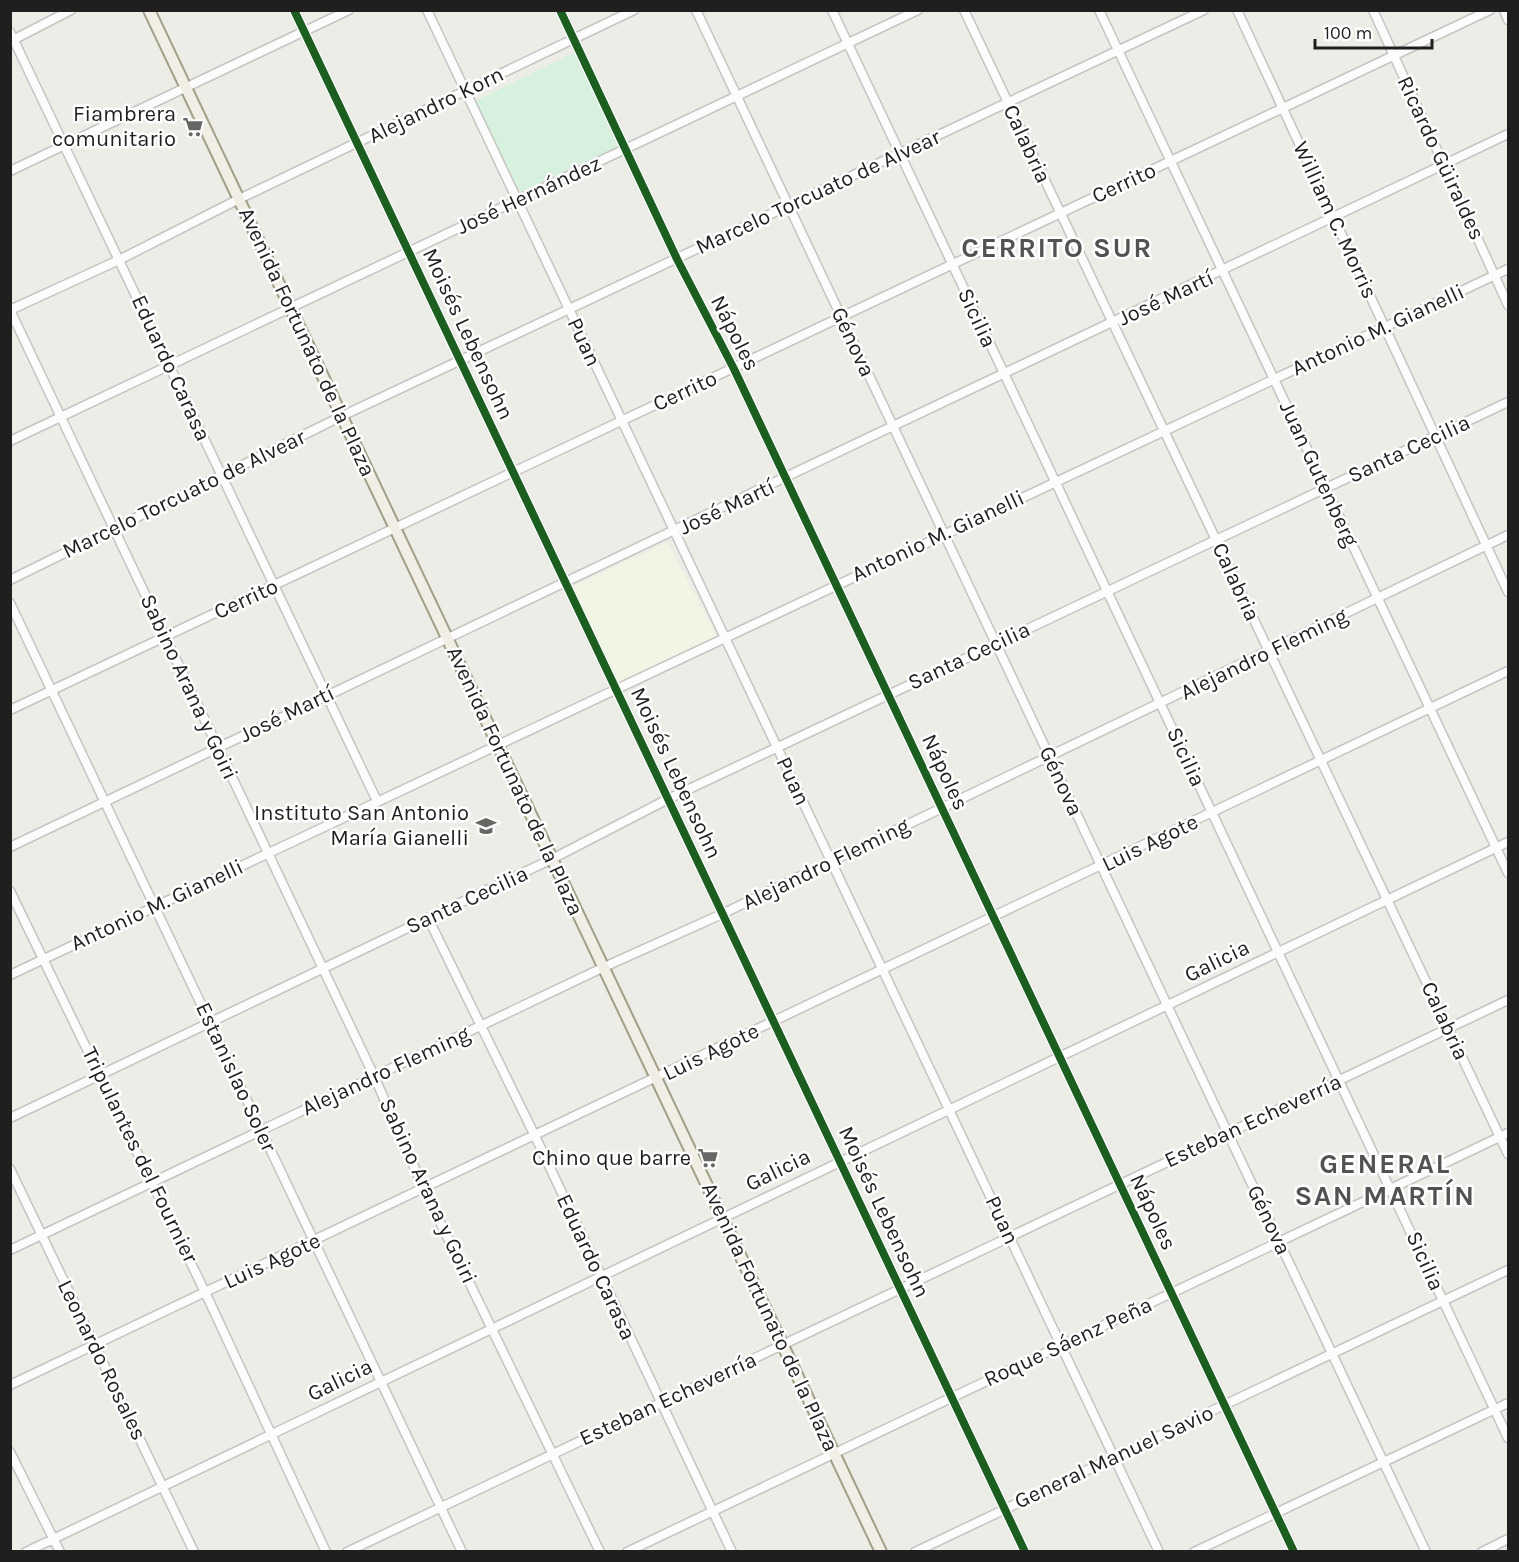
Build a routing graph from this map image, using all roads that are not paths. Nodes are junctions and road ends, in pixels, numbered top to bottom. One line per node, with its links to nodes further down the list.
1 (71, 10): 20 (street)
2 (149, 10): 25 (main road, Avenida Fortunato de la Plaza)
3 (294, 10): 19 (street, Moisés Lebensohn)
4 (349, 10): 19 (street)
5 (427, 10): 26 (street, Puan)
6 (560, 10): 21 (street, Nápoles)
7 (634, 10): 21 (street, Alejandro Korn)
8 (696, 10): 27 (street, Génova)
9 (832, 10): 22 (street, Sicilia)
10 (918, 10): 22 (street, José Hernández)
11 (964, 10): 28 (street, Calabria)
12 (1099, 10): 23 (street, Juan Gutenberg)
13 (1204, 10): 23 (street, Marcelo Torcuato de Alvear)
14 (1237, 10): 29 (street, William C. Morris)
15 (1373, 10): 24 (street, Ricardo Güiraldes)
16 (1490, 10): 24 (street, Cerrito)
17 (1504, 10): 18 (street)
18 (1509, 20)
19 (304, 31): 25 (street); 31 (street, Moisés Lebensohn)
20 (12, 37): 32 (street, Eduardo Carasa)
21 (573, 40): 26 (street, Alejandro Korn); 33 (street, Nápoles)
22 (848, 44): 27 (street, José Hernández); 34 (street, Sicilia)
23 (1118, 51): 28 (street, Marcelo Torcuato de Alvear); 35 (street, Juan Gutenberg)
24 (1394, 56): 29 (street, Cerrito); 36 (street, Ricardo Güiraldes)
25 (185, 87): 32 (street); 38 (main road, Avenida Fortunato de la Plaza)
26 (464, 92): 31 (street, Alejandro Korn); 39 (street, Puan)
27 (737, 96): 33 (street, José Hernández); 40 (street, Génova)
28 (1008, 103): 34 (street, Marcelo Torcuato de Alvear); 41 (street, Calabria)
29 (1283, 108): 35 (street, Cerrito); 42 (street, William C. Morris)
30 (1509, 134): 36 (street, José Martí)
31 (357, 143): 38 (street, Alejandro Korn); 43 (street, Moisés Lebensohn)
32 (64, 145): 37 (street); 45 (street, Eduardo Carasa)
33 (625, 149): 39 (street, José Hernández); 44 (street, Nápoles)
34 (900, 154): 40 (street, Marcelo Torcuato de Alvear); 46 (street, Sicilia)
35 (1171, 161): 41 (street, Cerrito); 48 (street, Juan Gutenberg)
36 (1445, 164): 42 (street, José Martí); 49 (street, Ricardo Güiraldes)
37 (10, 171)
38 (239, 199): 45 (street, Alejandro Korn); 51 (main road, Avenida Fortunato de la Plaza)
39 (516, 201): 43 (street, José Hernández); 53 (street, Puan)
40 (789, 206): 44 (street, Marcelo Torcuato de Alvear); 54 (street, Génova)
41 (1060, 214): 46 (street, Cerrito); 55 (street, Calabria)
42 (1334, 218): 48 (street, José Martí); 56 (street, William C. Morris)
43 (409, 252): 51 (street, José Hernández); 57 (street, Moisés Lebensohn)
44 (677, 259): 53 (street, Marcelo Torcuato de Alvear); 59 (street, Nápoles)
45 (120, 260): 52 (street, Alejandro Korn); 58 (street, Eduardo Carasa)
46 (952, 265): 54 (street, Cerrito); 60 (street, Sicilia)
47 (1509, 269): 49 (street, Antonio M. Gianelli)
48 (1222, 271): 55 (street, José Martí); 61 (street, Juan Gutenberg)
49 (1495, 276): 50 (street, Ricardo Güiraldes); 56 (street, Antonio M. Gianelli)
50 (1509, 305)
51 (290, 308): 58 (street, José Hernández); 63 (main road, Avenida Fortunato de la Plaza)
52 (10, 310): 64 (street, Sabino Arana y Goiri)
53 (568, 310): 57 (street, Marcelo Torcuato de Alvear); 65 (street, Puan)
54 (841, 317): 59 (street, Cerrito); 66 (street, Génova)
55 (1113, 323): 60 (street, José Martí); 67 (street, Calabria)
56 (1385, 327): 61 (street, Antonio M. Gianelli); 68 (street, William C. Morris)
57 (460, 361): 63 (street, Marcelo Torcuato de Alvear); 70 (street, Moisés Lebensohn)
58 (170, 365): 64 (street, José Hernández); 71 (street, Eduardo Carasa)
59 (734, 369): 65 (street, Cerrito); 72 (street, Nápoles)
60 (1004, 375): 66 (street, José Martí); 73 (street, Sicilia)
61 (1274, 379): 67 (street, Antonio M. Gianelli); 74 (street, Juan Gutenberg)
62 (1509, 402): 68 (street, Santa Cecilia)
63 (342, 416): 71 (street, Marcelo Torcuato de Alvear); 75 (main road, Avenida Fortunato de la Plaza)
64 (61, 417): 69 (street, José Hernández); 76 (street, Sabino Arana y Goiri)
65 (621, 421): 70 (street, Cerrito); 77 (street, Puan)
66 (894, 428): 72 (street, José Martí); 78 (street, Génova)
67 (1164, 430): 73 (street, Antonio M. Gianelli); 80 (street, Calabria)
68 (1436, 437): 74 (street, Santa Cecilia); 81 (street, William C. Morris)
69 (10, 441)
70 (513, 472): 75 (street, Cerrito); 83 (street, Moisés Lebensohn)
71 (222, 476): 76 (street, Marcelo Torcuato de Alvear); 85 (street, Eduardo Carasa)
72 (786, 479): 77 (street, José Martí); 84 (street, Nápoles)
73 (1055, 481): 78 (street, Antonio M. Gianelli); 86 (street, Sicilia)
74 (1326, 488): 80 (street, Santa Cecilia); 88 (street, Juan Gutenberg)
75 (395, 528): 85 (street, Cerrito); 90 (main road, Avenida Fortunato de la Plaza)
76 (114, 529): 82 (street, Marcelo Torcuato de Alvear); 91 (street, Sabino Arana y Goiri)
77 (674, 532): 83 (street, José Martí); 92 (street, Puan)
78 (944, 534): 84 (street, Antonio M. Gianelli); 93 (street, Génova)
79 (1509, 535): 81 (street, Alejandro Fleming)
80 (1216, 540): 86 (street, Santa Cecilia); 94 (street, Calabria)
81 (1486, 545): 87 (street, William C. Morris); 88 (street, Alejandro Fleming)
82 (10, 580)
83 (564, 581): 90 (street, José Martí); 96 (street, Moisés Lebensohn)
84 (836, 584): 92 (street, Antonio M. Gianelli); 99 (street, Nápoles)
85 (274, 585): 91 (street, Cerrito); 98 (street, Eduardo Carasa)
86 (1107, 591): 93 (street, Santa Cecilia); 100 (street, Sicilia)
87 (1509, 592)
88 (1378, 599): 94 (street, Alejandro Fleming); 101 (street, Juan Gutenberg)
89 (10, 603): 97 (street, Estanislao Soler)
90 (447, 636): 98 (street, José Martí); 103 (main road, Avenida Fortunato de la Plaza)
91 (165, 637): 97 (street, Cerrito); 104 (street, Sabino Arana y Goiri)
92 (724, 637): 96 (street, Antonio M. Gianelli); 105 (street, Puan)
93 (996, 644): 99 (street, Santa Cecilia); 106 (street, Génova)
94 (1269, 652): 100 (street, Alejandro Fleming); 107 (street, Calabria)
95 (1509, 671): 101 (street, Luis Agote)
96 (616, 688): 103 (street, Antonio M. Gianelli); 108 (street, Moisés Lebensohn)
97 (52, 690): 102 (street, Cerrito); 110 (street, Estanislao Soler)
98 (327, 695): 104 (street, José Martí); 109 (street, Eduardo Carasa)
99 (888, 695): 105 (street, Santa Cecilia); 111 (street, Nápoles)
100 (1160, 704): 106 (street, Alejandro Fleming); 112 (street, Sicilia)
101 (1430, 709): 107 (street, Luis Agote); 115 (street, Juan Gutenberg)
102 (10, 710)
103 (498, 744): 109 (street, Antonio M. Gianelli); 117 (main road, Avenida Fortunato de la Plaza)
104 (218, 747): 110 (street, José Martí); 116 (street, Sabino Arana y Goiri)
105 (777, 748): 108 (street, Santa Cecilia); 118 (street, Puan)
106 (1050, 757): 111 (street, Alejandro Fleming); 119 (street, Génova)
107 (1321, 761): 112 (street, Luis Agote); 122 (street, Calabria)
108 (668, 799): 117 (street, Santa Cecilia); 124 (street, Moisés Lebensohn)
109 (377, 801): 116 (street, Antonio M. Gianelli)
110 (105, 802): 114 (street, José Martí); 123 (street, Estanislao Soler)
111 (942, 808): 118 (street, Alejandro Fleming); 125 (street, Nápoles)
112 (1212, 813): 119 (street, Luis Agote); 127 (street, Sicilia)
113 (1509, 842): 115 (street, Galicia)
114 (10, 848)
115 (1496, 848): 120 (street, Juan Gutenberg); 122 (street, Galicia)
116 (268, 853): 123 (street, Antonio M. Gianelli); 130 (street, Sabino Arana y Goiri)
117 (552, 859): 126 (street, Santa Cecilia); 129 (main road, Avenida Fortunato de la Plaza)
118 (831, 862): 124 (street, Alejandro Fleming); 131 (street, Puan)
119 (1101, 866): 125 (street, Luis Agote); 134 (street, Génova)
120 (1509, 873)
121 (10, 891): 128 (street, Tripulantes del Fournier)
122 (1387, 900): 127 (street, Galicia); 138 (street, Calabria)
123 (155, 906): 128 (street, Antonio M. Gianelli); 135 (street, Estanislao Soler)
124 (722, 914): 129 (street, Alejandro Fleming); 136 (street, Moisés Lebensohn)
125 (994, 917): 131 (street, Luis Agote); 139 (street, Nápoles)
126 (428, 918): 130 (street, Santa Cecilia); 137 (street, Eduardo Carasa)
127 (1278, 952): 134 (street, Galicia); 143 (street, Sicilia)
128 (44, 958): 132 (street, Antonio M. Gianelli); 140 (street, Tripulantes del Fournier)
129 (602, 968): 137 (street, Alejandro Fleming); 142 (main road, Avenida Fortunato de la Plaza)
130 (323, 969): 135 (street, Santa Cecilia); 141 (street, Sabino Arana y Goiri)
131 (883, 970): 136 (street, Luis Agote); 144 (street, Puan)
132 (10, 975)
133 (1509, 1000): 138 (street, Esteban Echeverría)
134 (1167, 1005): 139 (street, Galicia); 147 (street, Génova)
135 (210, 1022): 140 (street, Santa Cecilia); 146 (street, Estanislao Soler)
136 (774, 1022): 142 (street, Luis Agote); 151 (street, Moisés Lebensohn)
137 (479, 1026): 141 (street, Alejandro Fleming); 149 (street, Eduardo Carasa)
138 (1449, 1029): 143 (street, Esteban Echeverría); 148 (street, Calabria)
139 (1060, 1056): 144 (street, Galicia); 154 (street, Nápoles)
140 (101, 1074): 145 (street, Santa Cecilia); 153 (street, Tripulantes del Fournier)
141 (374, 1076): 146 (street, Alejandro Fleming); 155 (street, Sabino Arana y Goiri)
142 (657, 1078): 149 (street, Luis Agote); 157 (main road, Avenida Fortunato de la Plaza)
143 (1339, 1081): 147 (street, Esteban Echeverría); 156 (street, Sicilia)
144 (949, 1109): 151 (street, Galicia); 159 (street, Puan)
145 (10, 1118)
146 (261, 1130): 153 (street, Alejandro Fleming); 160 (street, Estanislao Soler)
147 (1228, 1133): 154 (street, Esteban Echeverría); 161 (street, Génova)
148 (1504, 1135): 150 (street, Calabria); 156 (street, Roque Sáenz Peña)
149 (535, 1136): 155 (street, Luis Agote); 164 (street, Eduardo Carasa)
150 (1509, 1154)
151 (840, 1161): 157 (street, Galicia); 165 (street, Moisés Lebensohn)
152 (10, 1169): 158 (street, Leonardo Rosales)
153 (153, 1182): 158 (street, Alejandro Fleming); 166 (street, Tripulantes del Fournier)
154 (1120, 1185): 159 (street, Esteban Echeverría); 167 (street, Nápoles)
155 (424, 1189): 160 (street, Luis Agote); 169 (street, Sabino Arana y Goiri)
156 (1392, 1189): 161 (street, Roque Sáenz Peña); 168 (street, Sicilia)
157 (722, 1217): 164 (street, Galicia); 171 (main road, Avenida Fortunato de la Plaza)
158 (41, 1235): 162 (street, Alejandro Fleming); 170 (street, Leonardo Rosales)
159 (1010, 1237): 165 (street, Esteban Echeverría); 172 (street, Puan)
160 (315, 1241): 166 (street, Luis Agote); 174 (street, Estanislao Soler)
161 (1280, 1242): 167 (street, Roque Sáenz Peña); 173 (street, Génova)
162 (10, 1250)
163 (1509, 1270): 168 (street, General Manuel Savio)
164 (600, 1276): 169 (street, Galicia); 177 (street, Eduardo Carasa)
165 (900, 1289): 171 (street, Esteban Echeverría); 176 (street, Moisés Lebensohn)
166 (206, 1292): 170 (street, Luis Agote); 181 (street, Tripulantes del Fournier)
167 (1172, 1293): 172 (street, Roque Sáenz Peña); 179 (street, Nápoles)
168 (1443, 1301): 173 (street, General Manuel Savio); 180 (street, Sicilia)
169 (493, 1327): 174 (street, Galicia); 185 (street, Sabino Arana y Goiri)
170 (96, 1344): 175 (street, Luis Agote); 188 (street, Leonardo Rosales)
171 (783, 1345): 177 (street, Esteban Echeverría); 184 (main road, Avenida Fortunato de la Plaza)
172 (1061, 1346): 176 (street, Roque Sáenz Peña); 186 (street, Puan)
173 (1332, 1354): 179 (street, General Manuel Savio); 187 (street, Génova)
174 (381, 1380): 181 (street, Galicia); 189 (street, Estanislao Soler)
175 (10, 1385)
176 (952, 1398): 184 (street, Roque Sáenz Peña); 190 (street, Moisés Lebensohn)
177 (661, 1403): 185 (street, Esteban Echeverría); 191 (street, Eduardo Carasa)
178 (1509, 1403): 180 (street)
179 (1225, 1405): 186 (street, General Manuel Savio); 192 (street, Nápoles)
180 (1495, 1410): 182 (street, Sicilia); 187 (street)
181 (270, 1433): 188 (street, Galicia); 198 (street, Tripulantes del Fournier)
182 (1509, 1438)
183 (10, 1452): 193 (street)
184 (835, 1453): 191 (street, Roque Sáenz Peña); 204 (main road, Avenida Fortunato de la Plaza)
185 (553, 1454): 189 (street, Esteban Echeverría); 201 (street, Sabino Arana y Goiri)
186 (1114, 1457): 190 (street, General Manuel Savio); 207 (street, Puan)
187 (1384, 1462): 192 (street); 210 (street, Génova)
188 (162, 1487): 193 (street, Galicia); 197 (street, Leonardo Rosales)
189 (441, 1507): 199 (street, Esteban Echeverría); 200 (street, Estanislao Soler)
190 (1004, 1509): 205 (street, General Manuel Savio); 206 (street, Moisés Lebensohn)
191 (713, 1511): 202 (street, Roque Sáenz Peña); 203 (street, Eduardo Carasa)
192 (1276, 1513): 208 (street); 209 (street, Nápoles)
193 (54, 1538): 195 (street, Galicia); 196 (street)
194 (1509, 1539): 211 (street)
195 (26, 1551)
196 (60, 1551)
197 (194, 1551)
198 (326, 1551)
199 (347, 1551)
200 (462, 1551)
201 (600, 1551)
202 (627, 1551)
203 (732, 1551)
204 (881, 1551)
205 (915, 1551)
206 (1024, 1551)
207 (1159, 1551)
208 (1194, 1551)
209 (1294, 1551)
210 (1426, 1551)
211 (1482, 1551)

